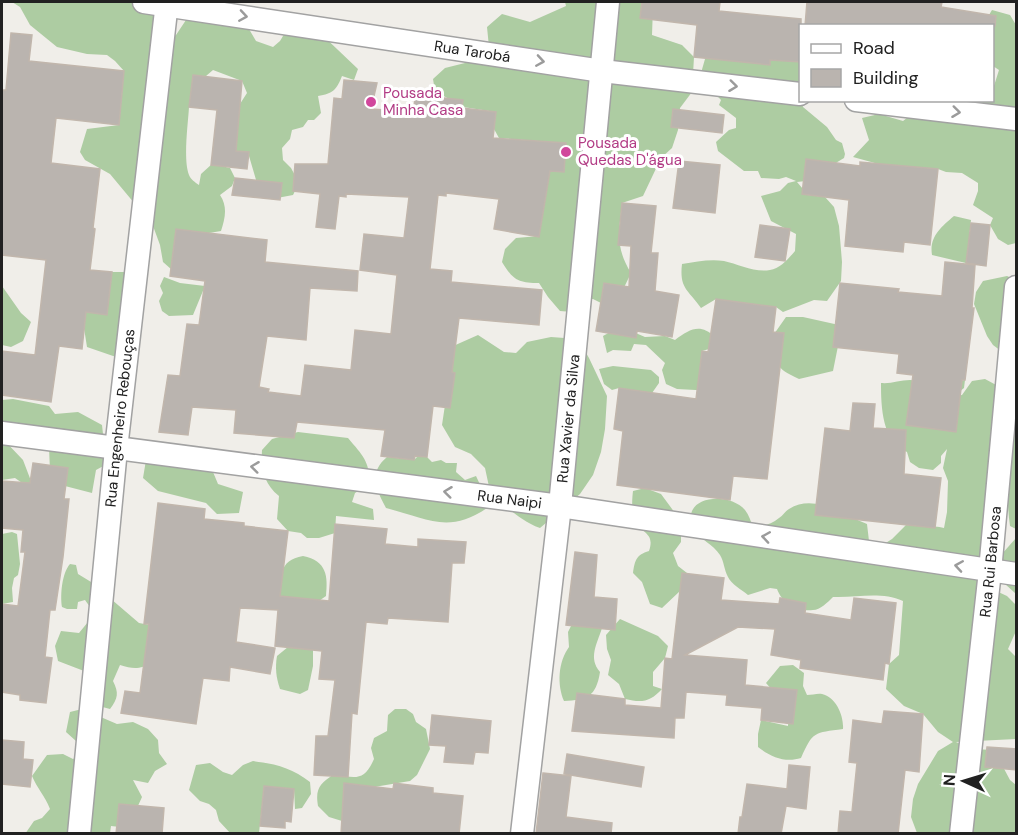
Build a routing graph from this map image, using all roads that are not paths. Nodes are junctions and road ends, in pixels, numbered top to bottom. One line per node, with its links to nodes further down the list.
1 (144, 2): 3 (street, Rua Tarobá)
2 (608, 2): 4 (street, Rua Xavier da Silva)
3 (166, 3): 4 (street, Rua Tarobá, one-way to 4); 10 (street, Rua Engenheiro Rebouças)
4 (602, 71): 5 (street, Rua Tarobá, one-way to 5); 11 (street, Rua Xavier da Silva)
5 (799, 94)
6 (873, 102): 7 (street, one-way to 7)
7 (1017, 119)
8 (1017, 287): 12 (street, Rua Rui Barbosa)
9 (2, 433): 10 (street, Rua Naipi)
10 (116, 449): 11 (street, Rua Naipi, one-way to 10); 14 (street, Rua Engenheiro Rebouças)
11 (560, 506): 12 (street, Rua Naipi, one-way to 11); 15 (street, Rua Xavier da Silva)
12 (990, 570): 13 (street, Rua Naipi); 16 (street, Rua Rui Barbosa)
13 (1017, 574)
14 (79, 834)
15 (522, 834)
16 (961, 834)

